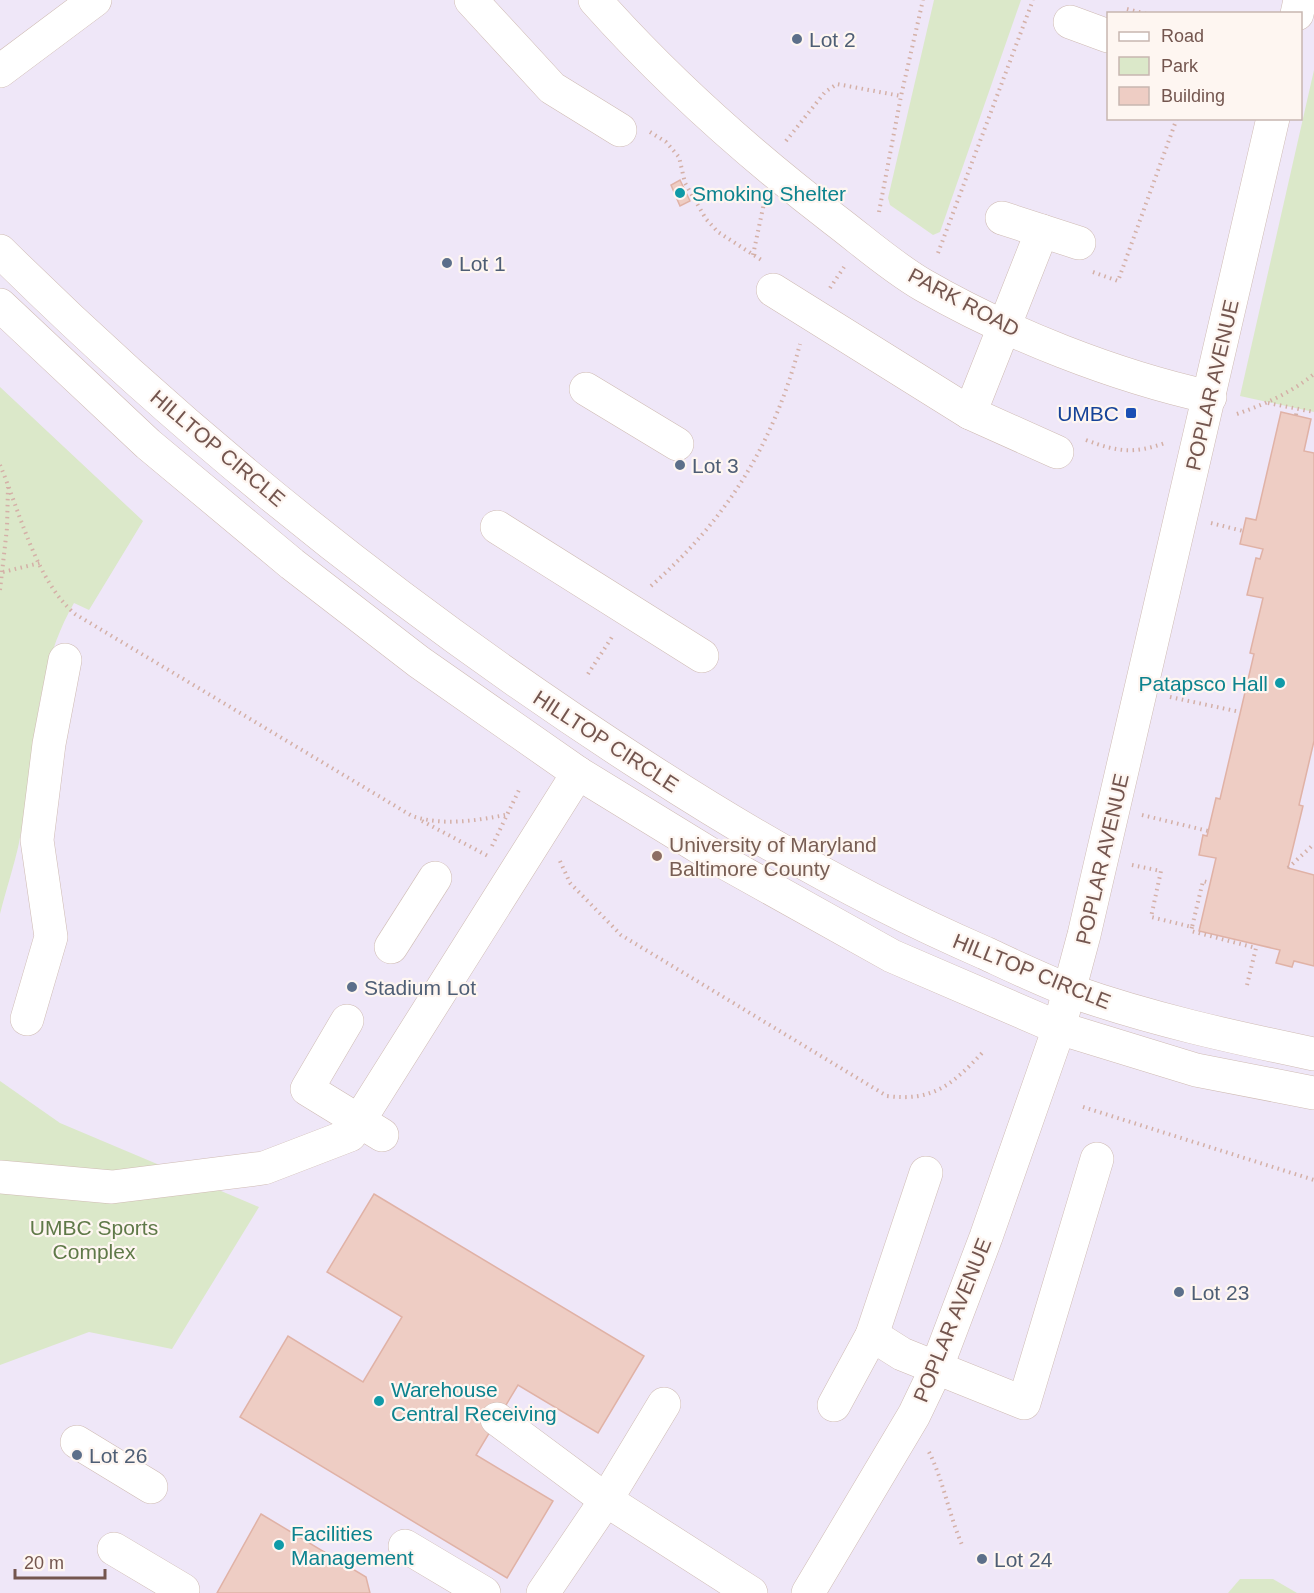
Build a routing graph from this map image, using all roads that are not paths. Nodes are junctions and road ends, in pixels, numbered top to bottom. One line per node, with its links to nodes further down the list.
1 (95, 0): 6 (street)
2 (471, 0): 8 (street)
3 (594, 0): 15 (street, PARK ROAD)
4 (1070, 22): 5 (street)
5 (1107, 36)
6 (0, 71)
7 (1273, 120): 17 (street, POPLAR AVENUE)
8 (632, 130)
9 (1002, 218): 10 (street)
10 (1042, 231): 12 (street); 15 (street)
11 (0, 250): 27 (street, HILLTOP CIRCLE)
12 (1084, 257)
13 (773, 279): 18 (street)
14 (0, 305): 24 (street, HILLTOP CIRCLE)
15 (1004, 326): 17 (street, PARK ROAD); 18 (street)
16 (586, 389): 19 (street)
17 (1210, 398): 27 (street, POPLAR AVENUE)
18 (970, 413): 20 (street)
19 (677, 444)
20 (1071, 446)
21 (497, 527): 22 (street)
22 (702, 656)
23 (65, 660): 28 (street)
24 (578, 773): 30 (street, HILLTOP CIRCLE); 33 (street)
25 (435, 878): 26 (street)
26 (391, 947)
27 (1070, 991): 30 (street, POPLAR AVENUE); 31 (street, HILLTOP CIRCLE)
28 (27, 1019)
29 (347, 1021): 33 (street)
30 (1059, 1028): 32 (street, HILLTOP CIRCLE); 38 (street, POPLAR AVENUE)
31 (1314, 1054)
32 (1314, 1094)
33 (371, 1128): 36 (street)
34 (1097, 1159): 38 (street)
35 (926, 1173): 37 (street)
36 (0, 1177)
37 (872, 1335): 38 (street); 40 (street)
38 (936, 1369): 51 (street, POPLAR AVENUE)
39 (664, 1404): 44 (street)
40 (834, 1405)
41 (497, 1419): 44 (street)
42 (77, 1442): 43 (street)
43 (151, 1487)
44 (606, 1500): 49 (street); 50 (street)
45 (405, 1546): 48 (street)
46 (114, 1549): 47 (street)
47 (183, 1590)
48 (484, 1593)
49 (543, 1593)
50 (751, 1593)
51 (808, 1593)

